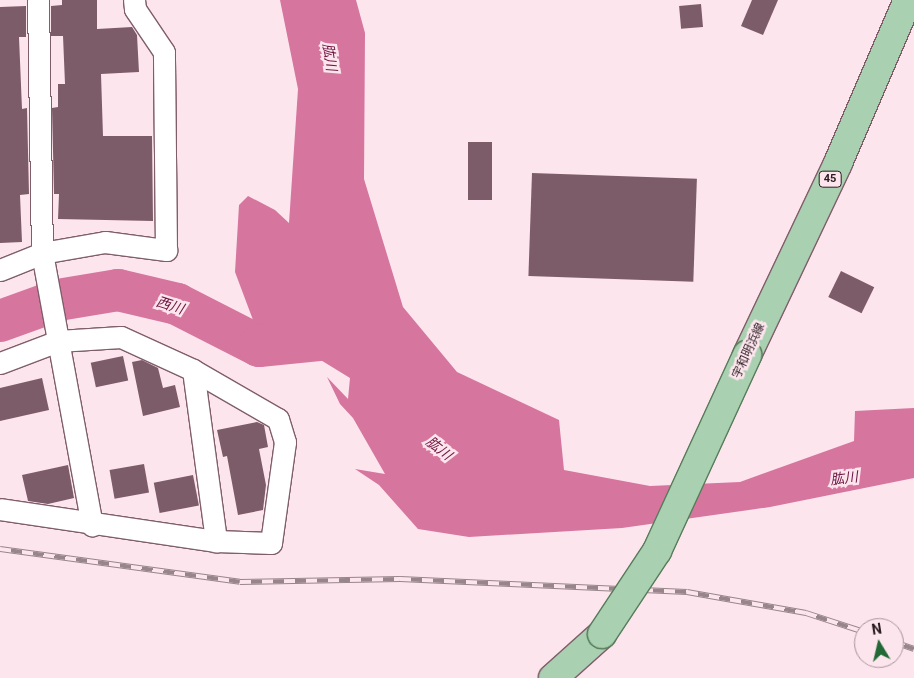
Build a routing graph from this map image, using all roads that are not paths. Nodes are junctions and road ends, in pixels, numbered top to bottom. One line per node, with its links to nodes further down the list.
1 (38, 0): 4 (street)
2 (134, 0): 4 (street)
3 (908, 0): 12 (main road, 宇和明浜線 / 45, bridge)
4 (42, 252): 5 (street); 6 (street)
5 (0, 270)
6 (58, 341): 7 (street); 8 (street); 10 (street)
7 (0, 363)
8 (193, 370): 11 (street); 11 (street)
9 (0, 510): 10 (street)
10 (92, 525): 11 (street)
11 (216, 541)
12 (552, 678)

